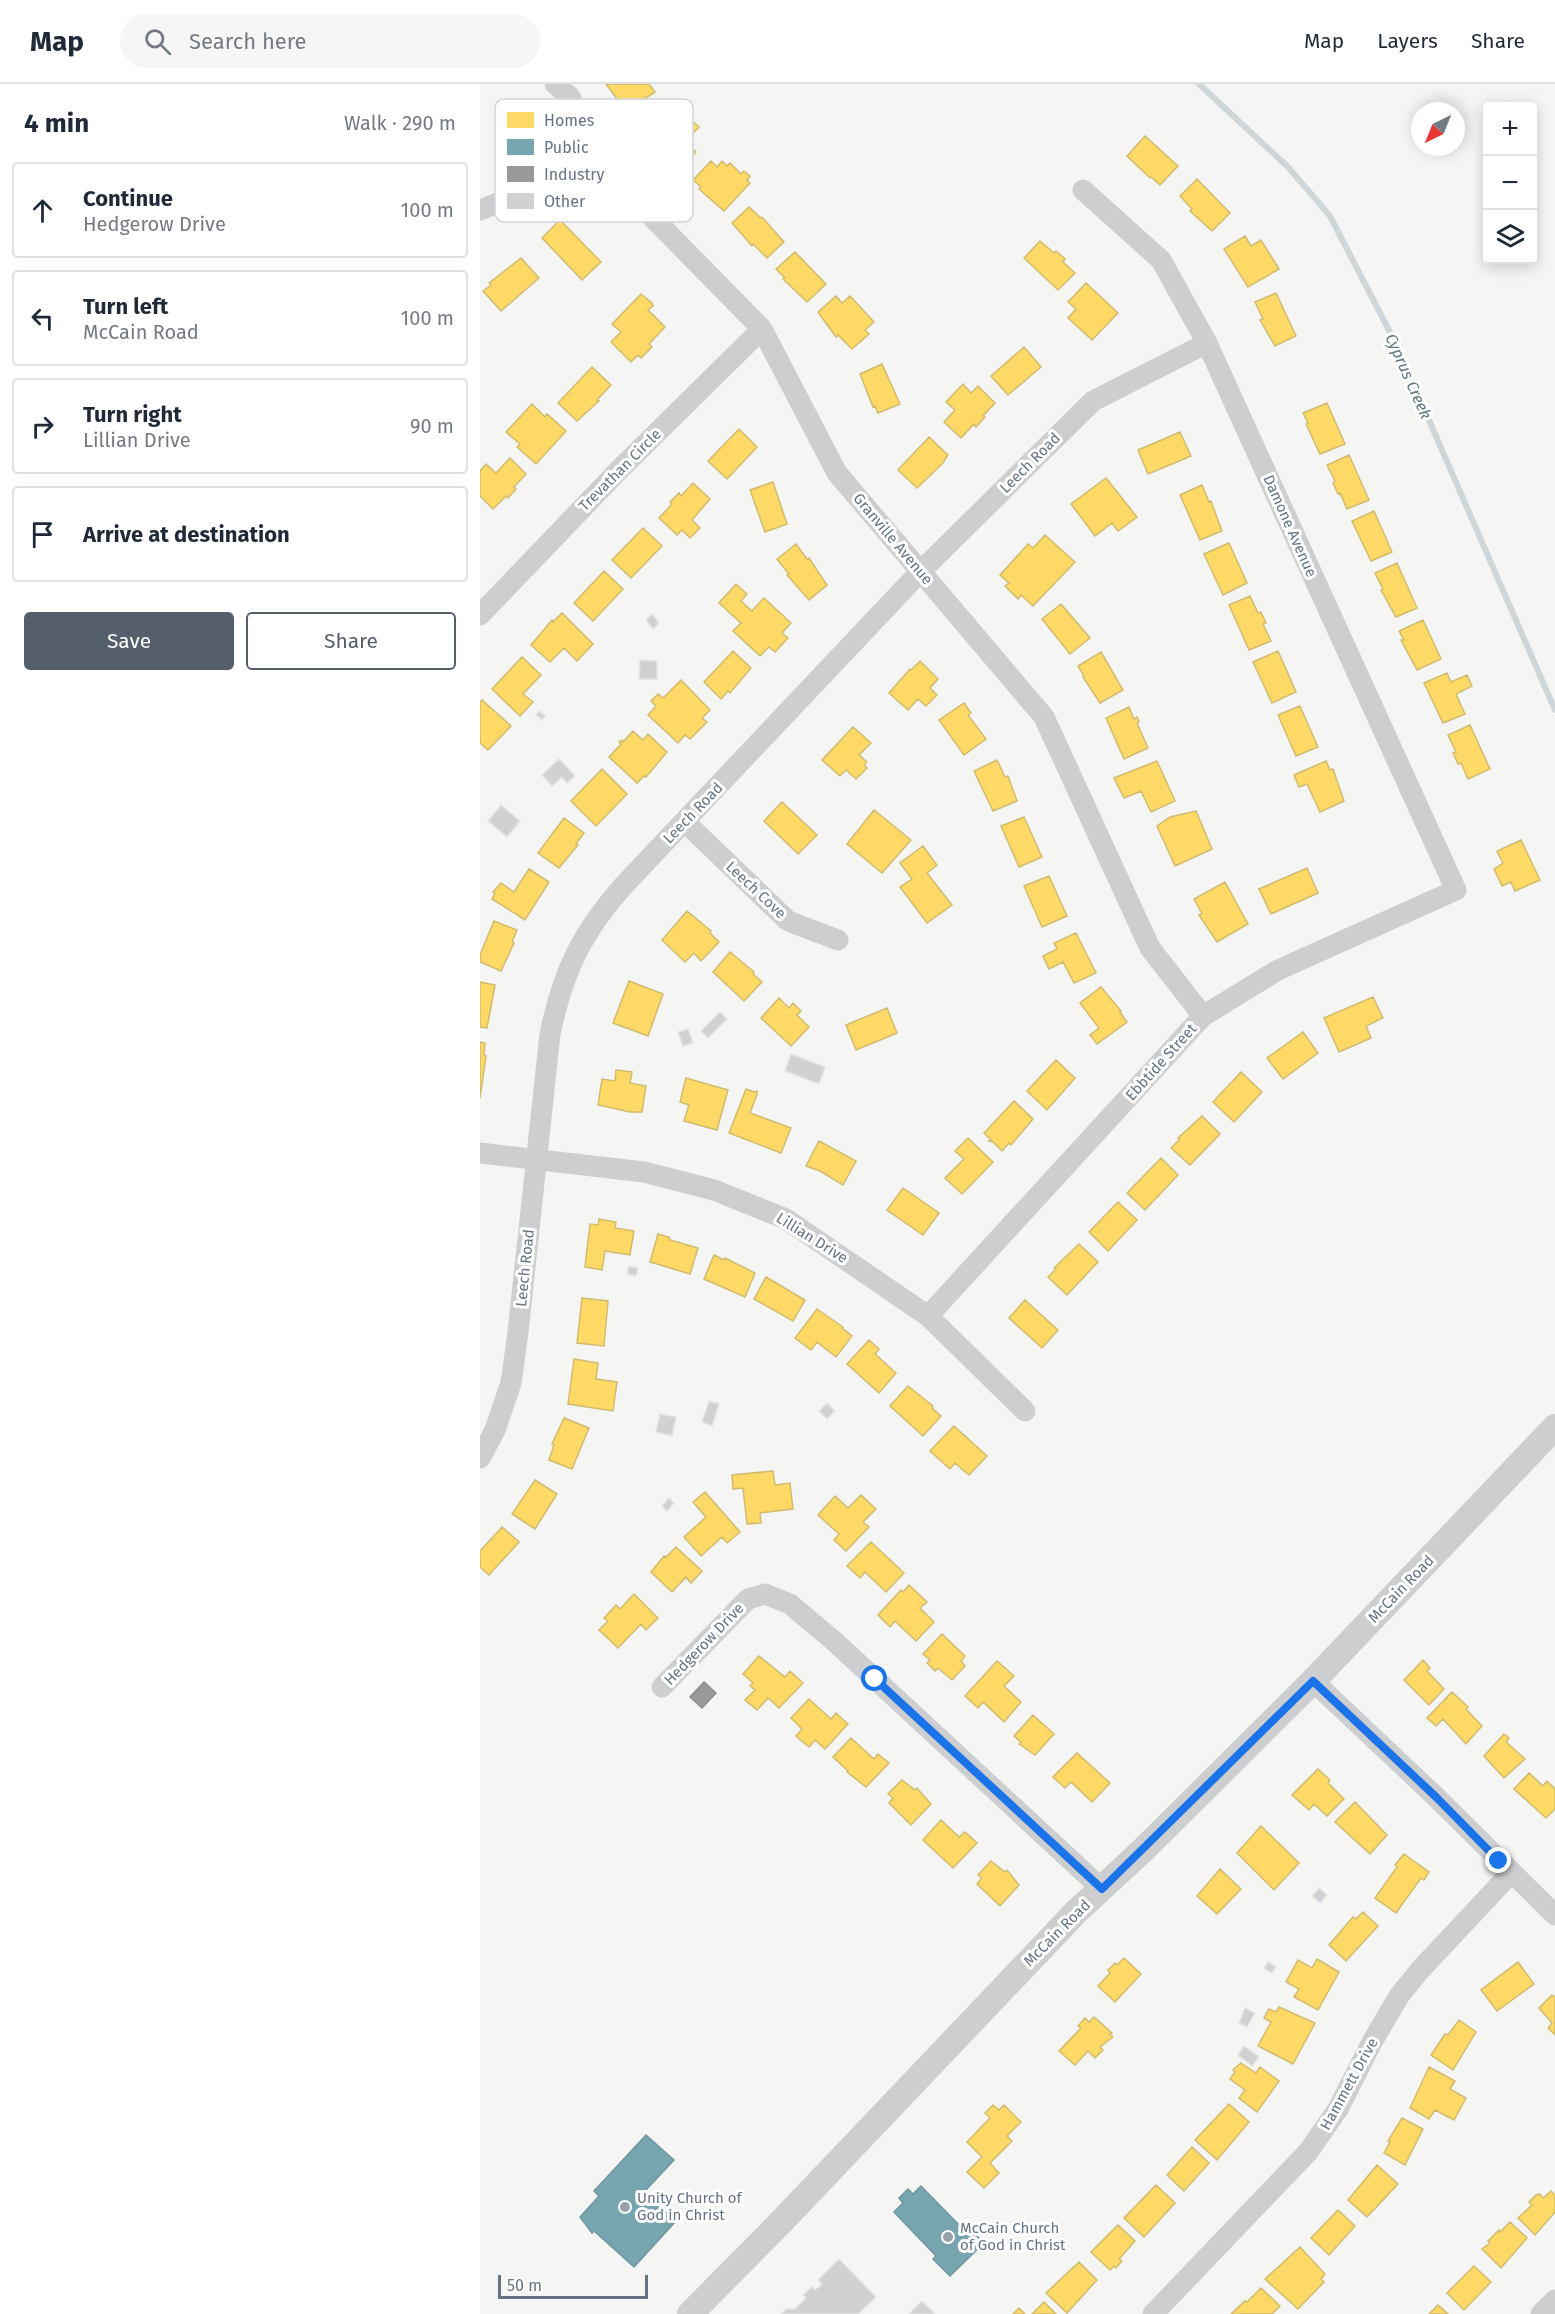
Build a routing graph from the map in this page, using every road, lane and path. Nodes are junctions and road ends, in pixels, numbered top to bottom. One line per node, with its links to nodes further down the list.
1 (555, 84): 2 (street, Granville Avenue)
2 (570, 99)
3 (1083, 190): 8 (street, Damone Avenue)
4 (495, 204): 5 (street)
5 (480, 210)
6 (657, 222): 7 (street, Granville Avenue)
7 (762, 329): 9 (street, Granville Avenue); 10 (street, Trevathan Circle)
8 (1207, 343): 9 (street, Leech Road); 12 (street, Damone Avenue)
9 (920, 572): 11 (street, Leech Road); 14 (street, Granville Avenue)
10 (480, 615)
11 (685, 822): 13 (street, Leech Cove); 16 (street, Leech Road)
12 (1456, 890): 14 (street, Ebbtide Street)
13 (838, 940)
14 (1203, 1016): 17 (street, Ebbtide Street)
15 (480, 1153): 16 (street, Lillian Drive)
16 (536, 1158): 17 (street, Lillian Drive); 20 (street, Leech Road)
17 (928, 1316): 18 (street, Lillian Drive)
18 (1025, 1411)
19 (1555, 1427): 21 (street, McCain Road)
20 (480, 1458)
21 (1313, 1681): 23 (street); 24 (street, McCain Road)
22 (662, 1687): 24 (street, Hedgerow Drive)
23 (1511, 1873): 25 (street); 28 (street, Hammett Drive)
24 (1102, 1889): 27 (street, McCain Road)
25 (1555, 1916)
26 (1555, 2300): 29 (street)
27 (690, 2314)
28 (1153, 2314)
29 (1541, 2314)

